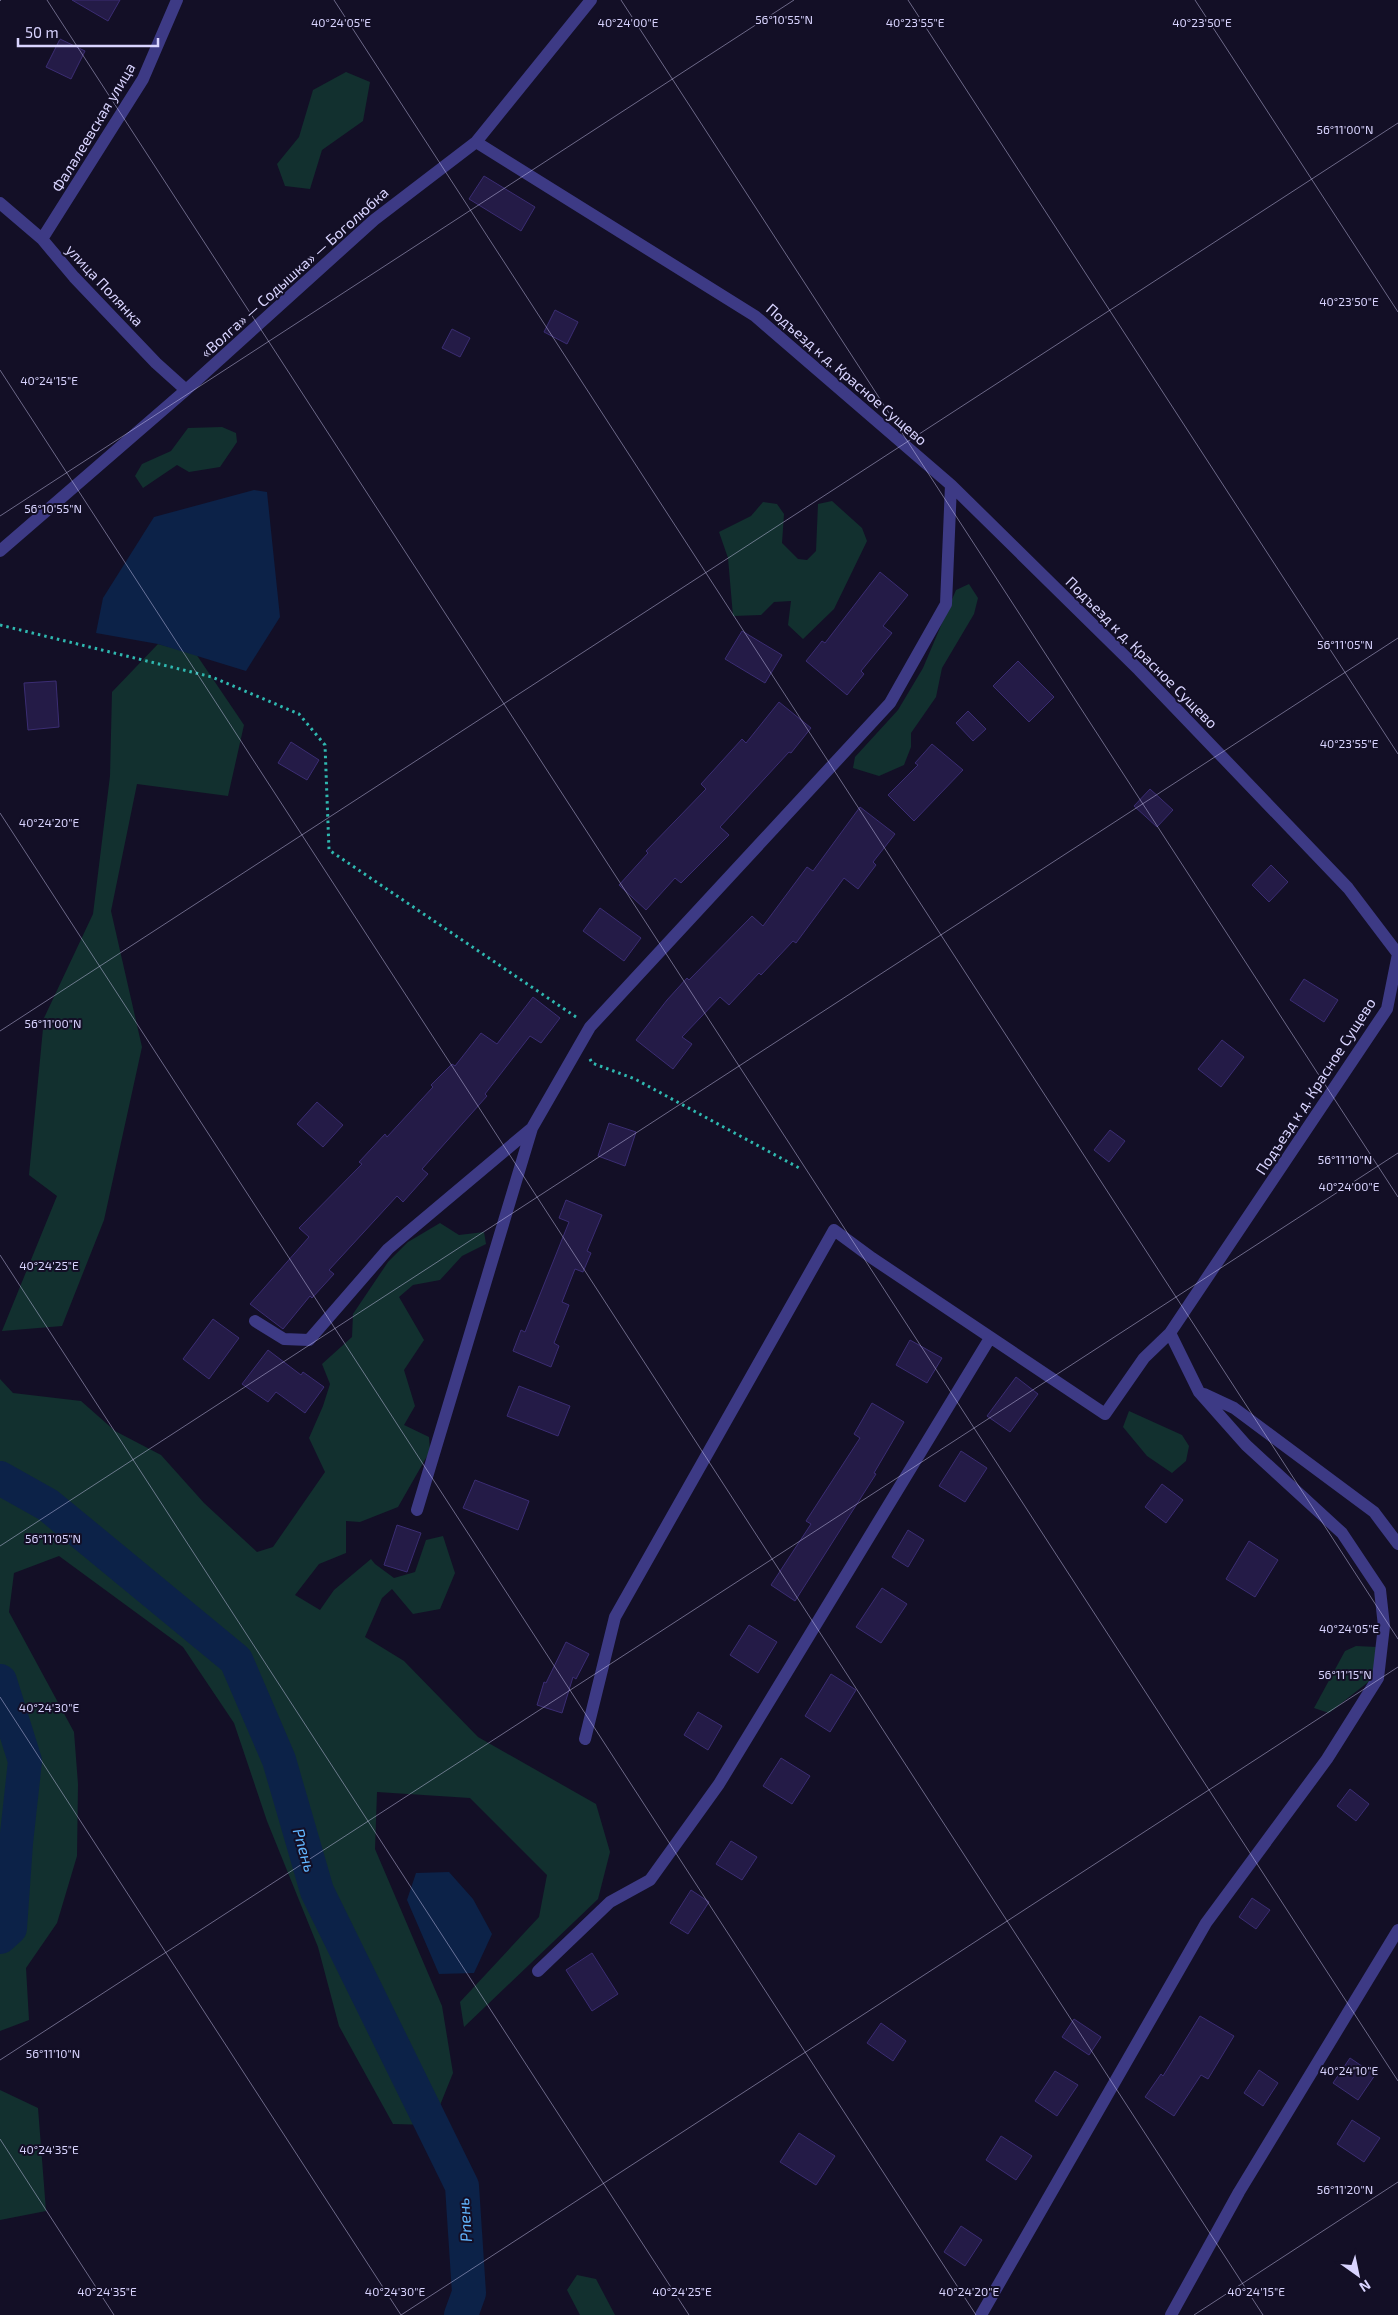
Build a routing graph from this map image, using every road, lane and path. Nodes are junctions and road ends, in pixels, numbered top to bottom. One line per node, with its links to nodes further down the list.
1 (177, 0): 5 (street, Фалалеевская улица)
2 (591, 0): 3 (street, «Волга» — Содышка» — Боголюбка)
3 (476, 142): 6 (street, «Волга» — Содышка» — Боголюбка); 7 (street, Подъезд к д. Красное Сущево)
4 (0, 203): 5 (street, улица Полянка)
5 (42, 240): 6 (street, улица Полянка)
6 (186, 390): 8 (street, «Волга» — Содышка» — Боголюбка)
7 (952, 485): 10 (street); 15 (street, Подъезд к д. Красное Сущево)
8 (0, 551)
9 (0, 625): 10 (path)
10 (590, 1027): 11 (street)
11 (582, 1043): 12 (street); 13 (path)
12 (532, 1128): 14 (street); 18 (street)
13 (801, 1169)
14 (255, 1321)
15 (1170, 1333): 16 (street, Подъезд к д. Красное Сущево); 17 (street)
16 (990, 1338): 20 (street); 22 (street)
17 (1199, 1392): 19 (street); 23 (street)
18 (417, 1510)
19 (1398, 1544)
20 (585, 1738)
21 (1398, 1930): 24 (street)
22 (538, 1971)
23 (981, 2315)
24 (1172, 2315)

